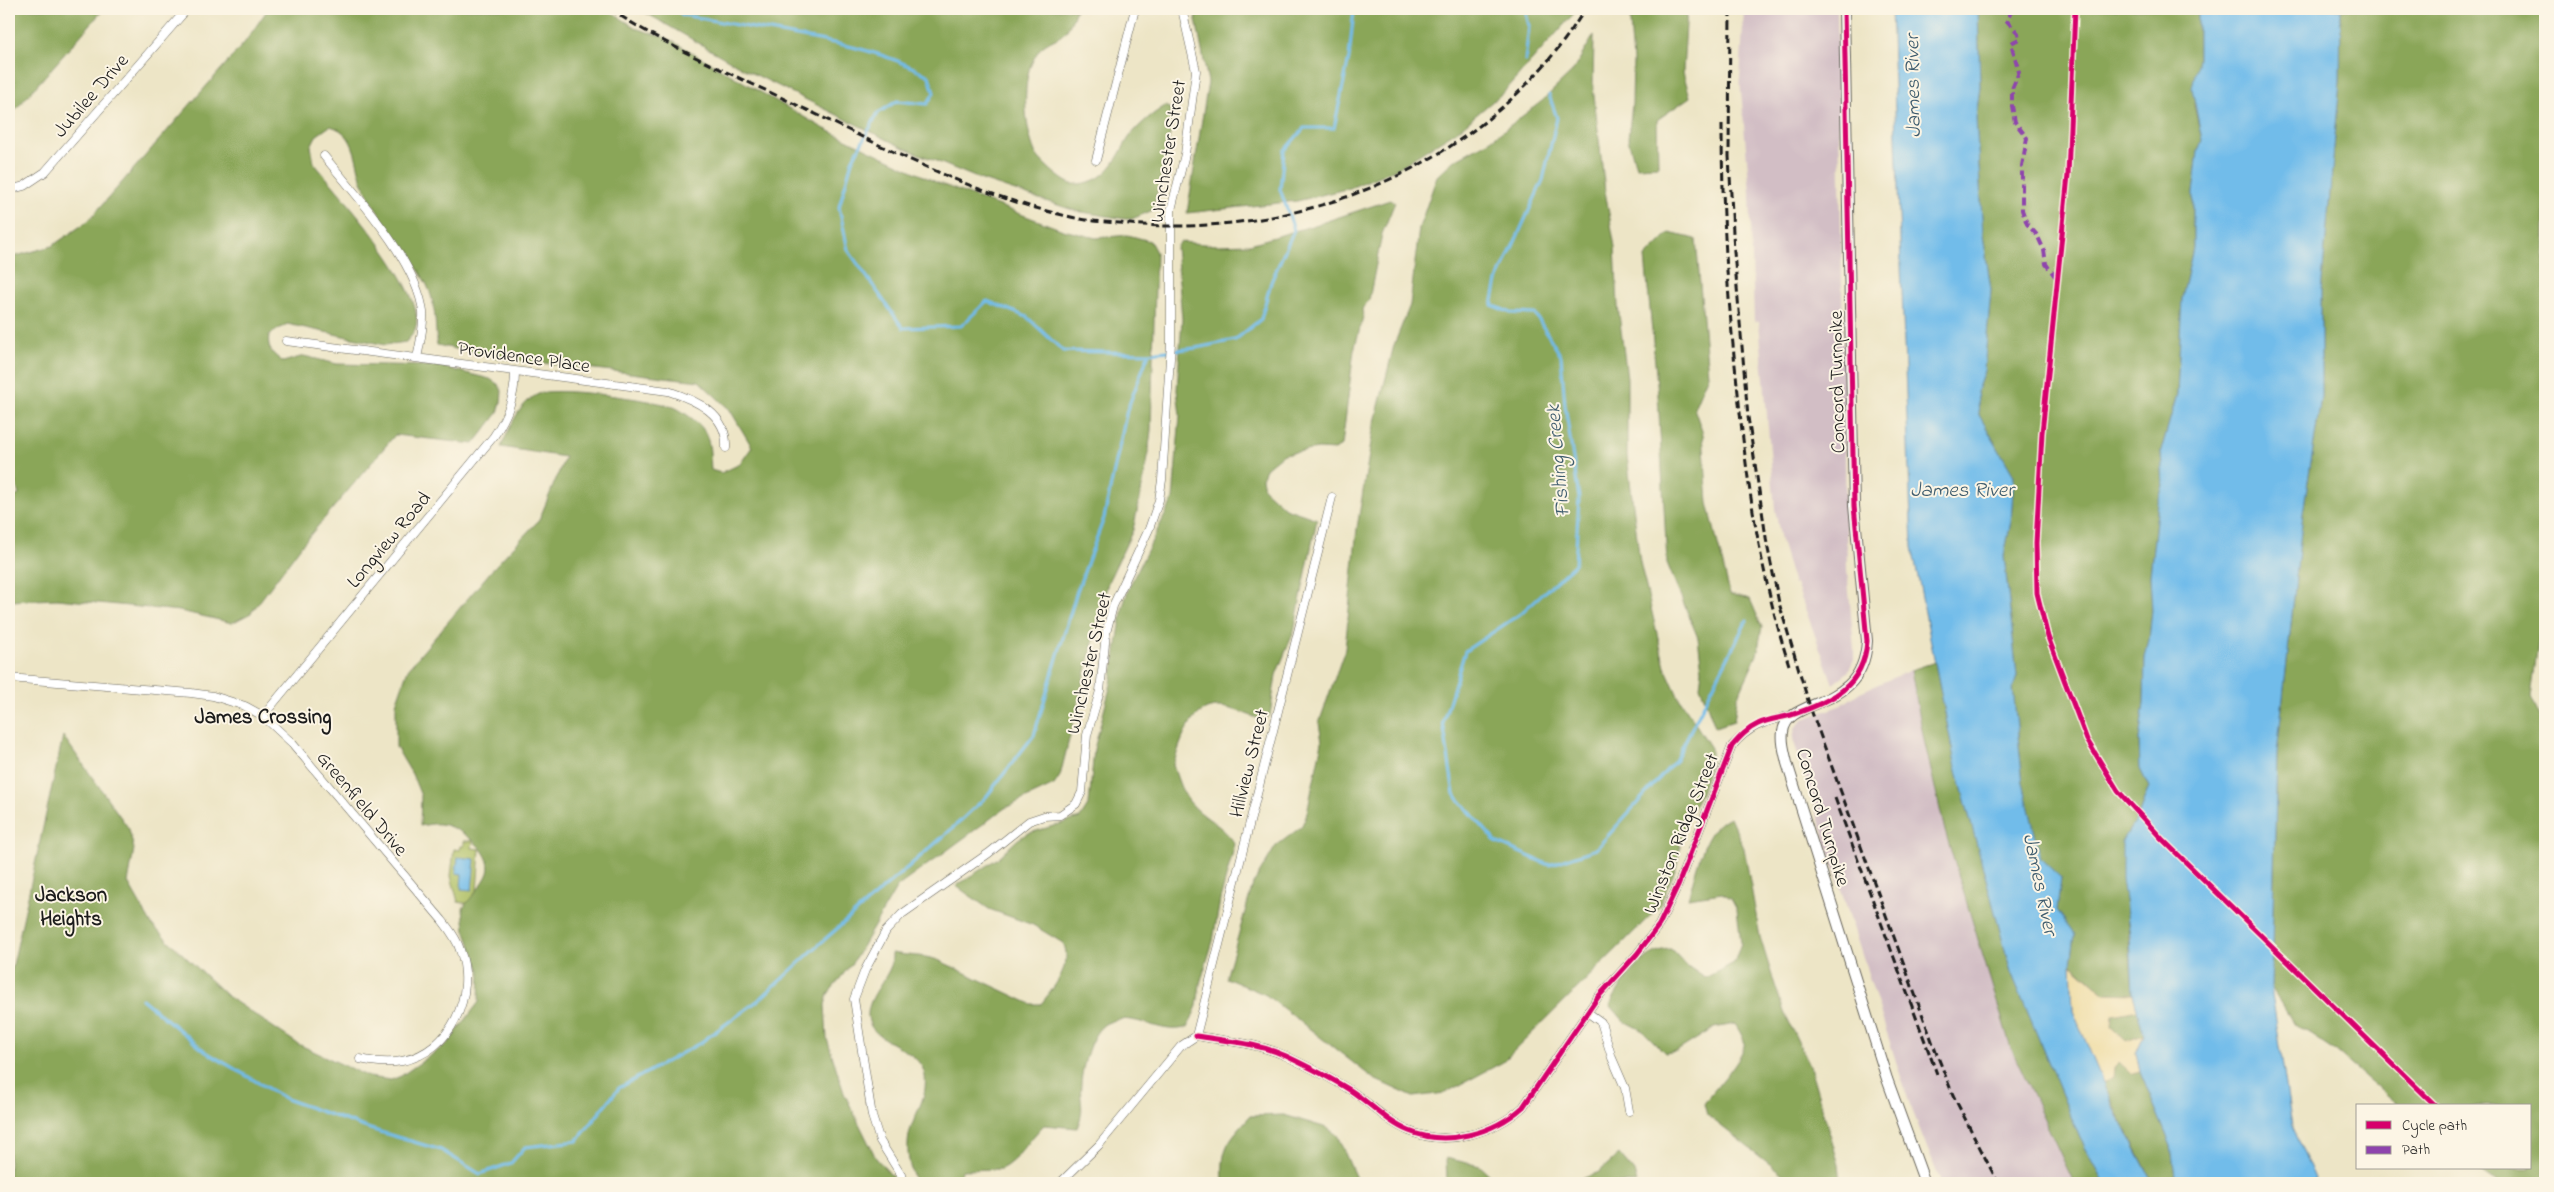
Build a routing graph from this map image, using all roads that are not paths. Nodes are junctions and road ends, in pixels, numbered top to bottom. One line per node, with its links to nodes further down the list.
1 (188, 9): 7 (street, Jubilee Drive)
2 (1135, 9): 6 (street)
3 (1182, 9): 20 (street, Winchester Street)
4 (1844, 9): 14 (street, Concord Turnpike)
5 (324, 156): 9 (street)
6 (1096, 160)
7 (9, 190)
8 (286, 341): 9 (street, Providence Place)
9 (417, 358): 10 (street, Providence Place)
10 (515, 372): 11 (street, Providence Place); 15 (street, Longview Road)
11 (726, 448)
12 (1332, 498): 17 (street, Hillview Street)
13 (9, 678): 15 (street, Greenfield Drive)
14 (1792, 714): 16 (street, Winston Ridge Street); 22 (street, Concord Turnpike)
15 (263, 716): 18 (street, Greenfield Drive)
16 (1587, 1012): 17 (street, Winston Ridge Street); 19 (street)
17 (1196, 1036): 21 (street)
18 (360, 1059)
19 (1629, 1111)
20 (906, 1183)
21 (1060, 1183)
22 (1925, 1183)

